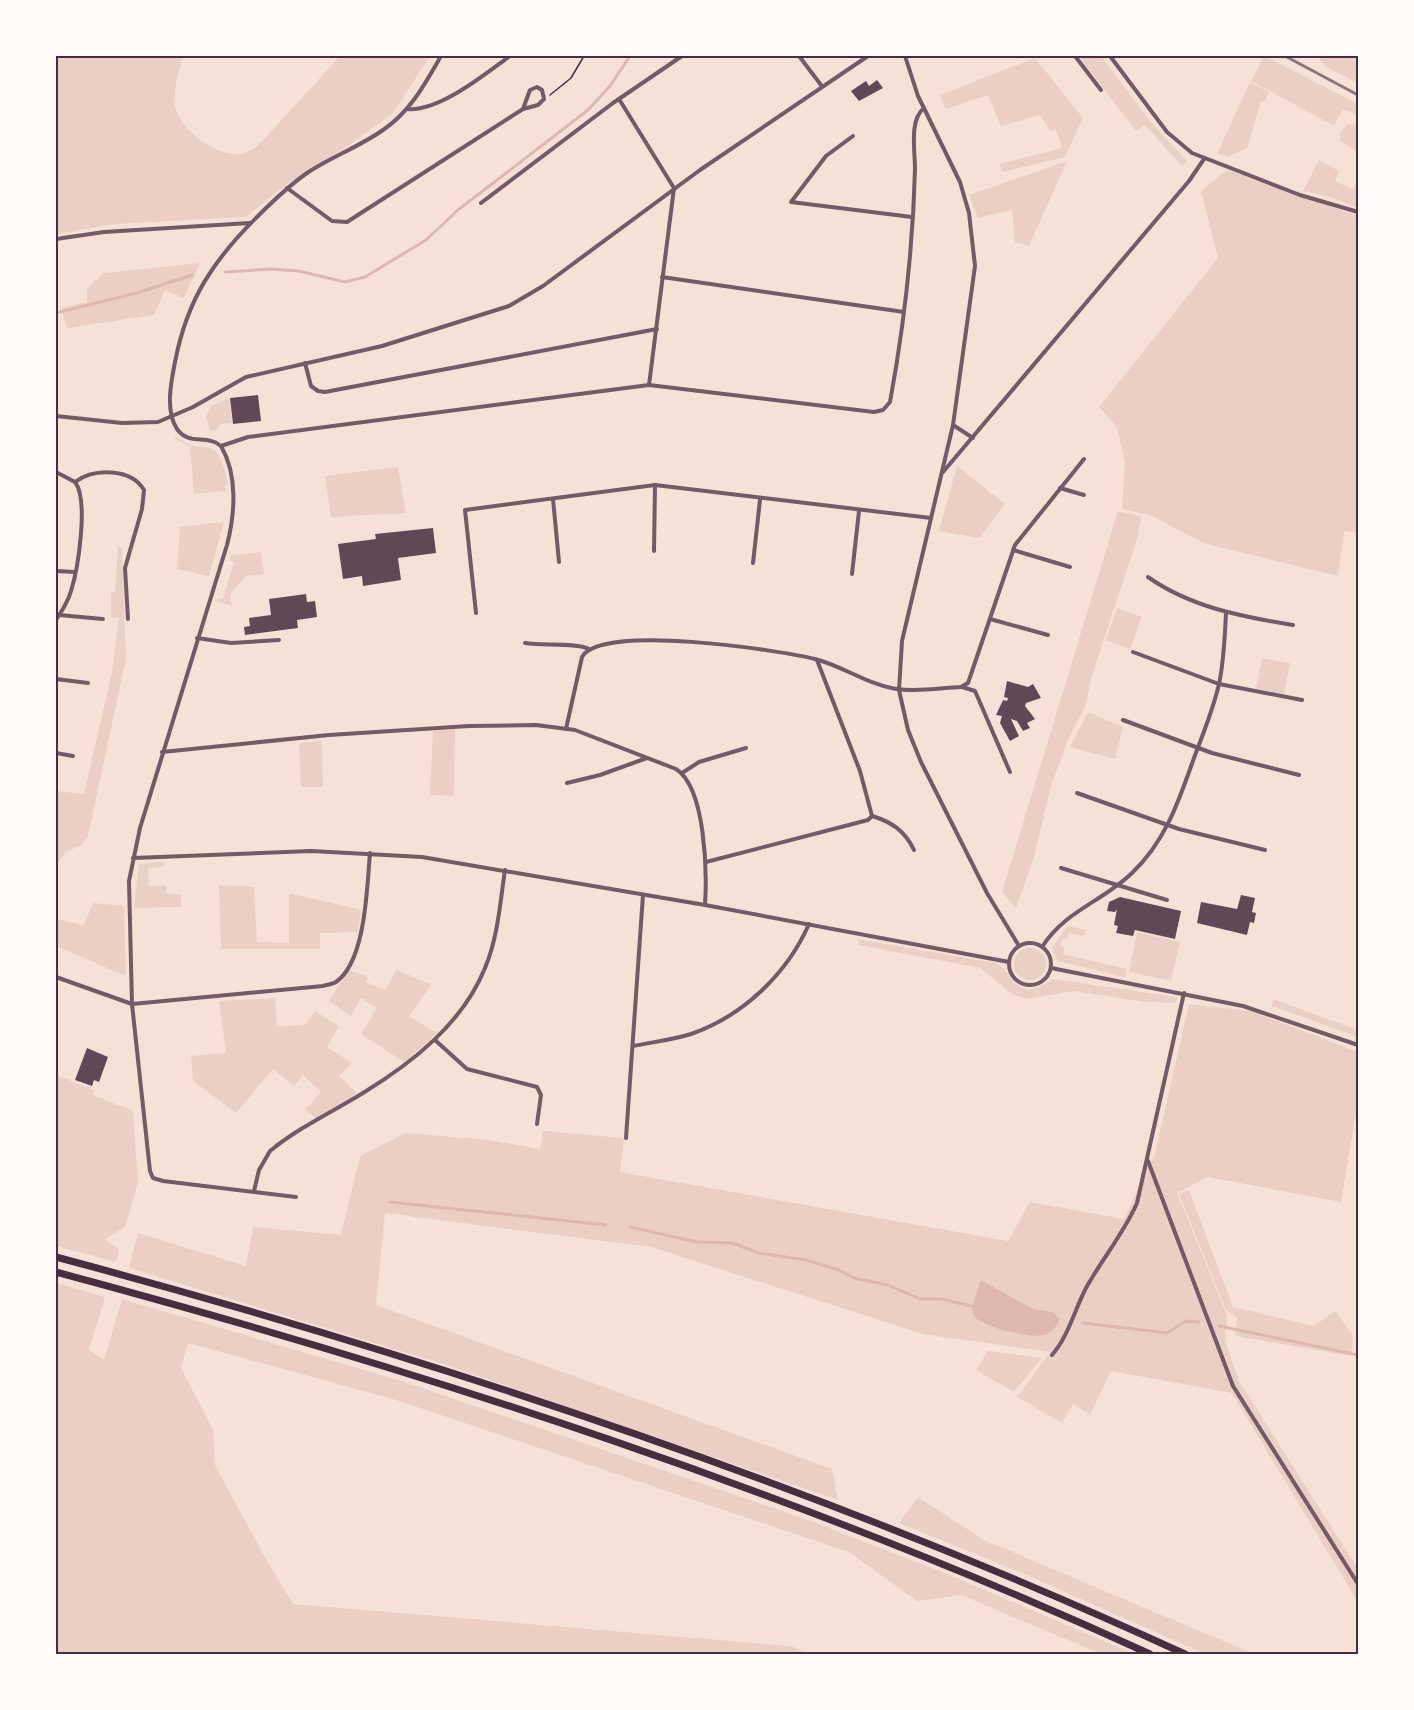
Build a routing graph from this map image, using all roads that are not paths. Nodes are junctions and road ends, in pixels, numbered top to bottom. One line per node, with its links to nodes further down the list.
1 (441, 56): 13 (street)
2 (510, 56): 13 (street)
3 (682, 56): 11 (street)
4 (799, 56): 9 (street)
5 (868, 56): 9 (street)
6 (905, 56): 12 (street)
7 (1075, 56): 10 (street)
8 (1110, 56): 16 (street)
9 (821, 85): 18 (street)
10 (1101, 90)
11 (619, 99): 18 (street); 19 (street)
12 (924, 108): 21 (street); 31 (street)
13 (407, 109): 17 (street)
14 (523, 109): 14 (street); 17 (street)
15 (853, 136): 21 (street)
16 (1203, 159): 20 (street); 32 (street)
17 (287, 188): 22 (street)
18 (674, 188): 24 (street); 27 (street)
19 (481, 204)
20 (1359, 212)
21 (912, 217): 25 (street)
22 (251, 223): 23 (street); 30 (street)
23 (56, 239)
24 (662, 277): 25 (street); 26 (street)
25 (904, 312): 28 (street)
26 (657, 329): 27 (street); 28 (street)
27 (305, 363): 30 (street)
28 (649, 385): 33 (street)
29 (56, 416): 30 (street)
30 (171, 417): 33 (street)
31 (952, 425): 32 (street); 36 (street)
32 (973, 438): 36 (street)
33 (221, 446): 63 (street)
34 (1083, 459): 39 (street)
35 (56, 472): 37 (street)
36 (942, 473): 44 (street)
37 (75, 482): 51 (street); 58 (street)
38 (655, 485): 41 (street); 42 (street); 46 (street)
39 (1060, 488): 40 (street); 45 (street)
40 (1084, 495)
41 (553, 499): 47 (street); 55 (street)
42 (760, 500): 43 (street); 48 (street)
43 (860, 512): 44 (street); 52 (street)
44 (931, 519): 73 (street)
45 (1013, 550): 49 (street); 59 (street)
46 (654, 551)
47 (560, 562)
48 (753, 562)
49 (1070, 567)
50 (56, 571): 51 (street)
51 (75, 572): 56 (street)
52 (852, 574)
53 (1148, 577): 54 (street)
54 (1226, 612): 61 (street); 71 (street)
55 (476, 613)
56 (59, 615): 57 (street); 60 (street)
57 (103, 618)
58 (128, 619)
59 (990, 619): 62 (street); 72 (street)
60 (56, 620)
61 (1293, 625)
62 (1048, 635)
63 (196, 638): 64 (street); 80 (street)
64 (279, 640)
65 (525, 643): 66 (street)
66 (589, 649): 68 (street); 76 (street)
67 (1133, 652): 71 (street)
68 (817, 660): 73 (street); 88 (street)
69 (56, 679): 70 (street)
70 (88, 683)
71 (1219, 684): 74 (street); 78 (street)
72 (961, 687): 73 (street); 83 (street)
73 (899, 690): 102 (street)
74 (1302, 700)
75 (1123, 720): 78 (street)
76 (566, 729): 80 (street); 82 (street)
77 (746, 748): 84 (street)
78 (1198, 748): 85 (street); 89 (street)
79 (56, 753): 81 (street)
80 (162, 753): 93 (street)
81 (73, 756)
82 (647, 758): 84 (street); 86 (street)
83 (1010, 772)
84 (682, 773): 94 (street)
85 (1299, 775)
86 (567, 783)
87 (1077, 793): 89 (street)
88 (872, 816): 90 (street); 94 (street)
89 (1168, 825): 91 (street); 97 (street)
90 (914, 850)
91 (1265, 850)
92 (370, 853): 93 (street); 96 (street); 108 (street)
93 (133, 858): 108 (street)
94 (706, 862): 100 (street)
95 (1061, 868): 97 (street)
96 (505, 870): 98 (street); 109 (street)
97 (1117, 886): 99 (street); 103 (street)
98 (643, 895): 100 (street); 111 (street)
99 (1167, 900)
100 (705, 905): 101 (street)
101 (809, 924): 104 (street); 111 (street)
102 (1019, 946): 103 (street); 104 (street)
103 (1042, 947): 105 (street)
104 (1009, 962): 105 (street)
105 (1051, 968): 107 (street)
106 (56, 977): 108 (street)
107 (1184, 993): 110 (street); 114 (street)
108 (132, 1004): 115 (street)
109 (435, 1040): 112 (street); 115 (street)
110 (1359, 1045)
111 (633, 1046): 113 (street)
112 (537, 1124)
113 (626, 1138)
114 (1148, 1161): 119 (street); 120 (street)
115 (254, 1191): 116 (street)
116 (296, 1197)
117 (56, 1257): 122 (highway)
118 (56, 1272): 121 (highway)
119 (1052, 1355)
120 (1359, 1584)
121 (1150, 1654)
122 (1185, 1654)

